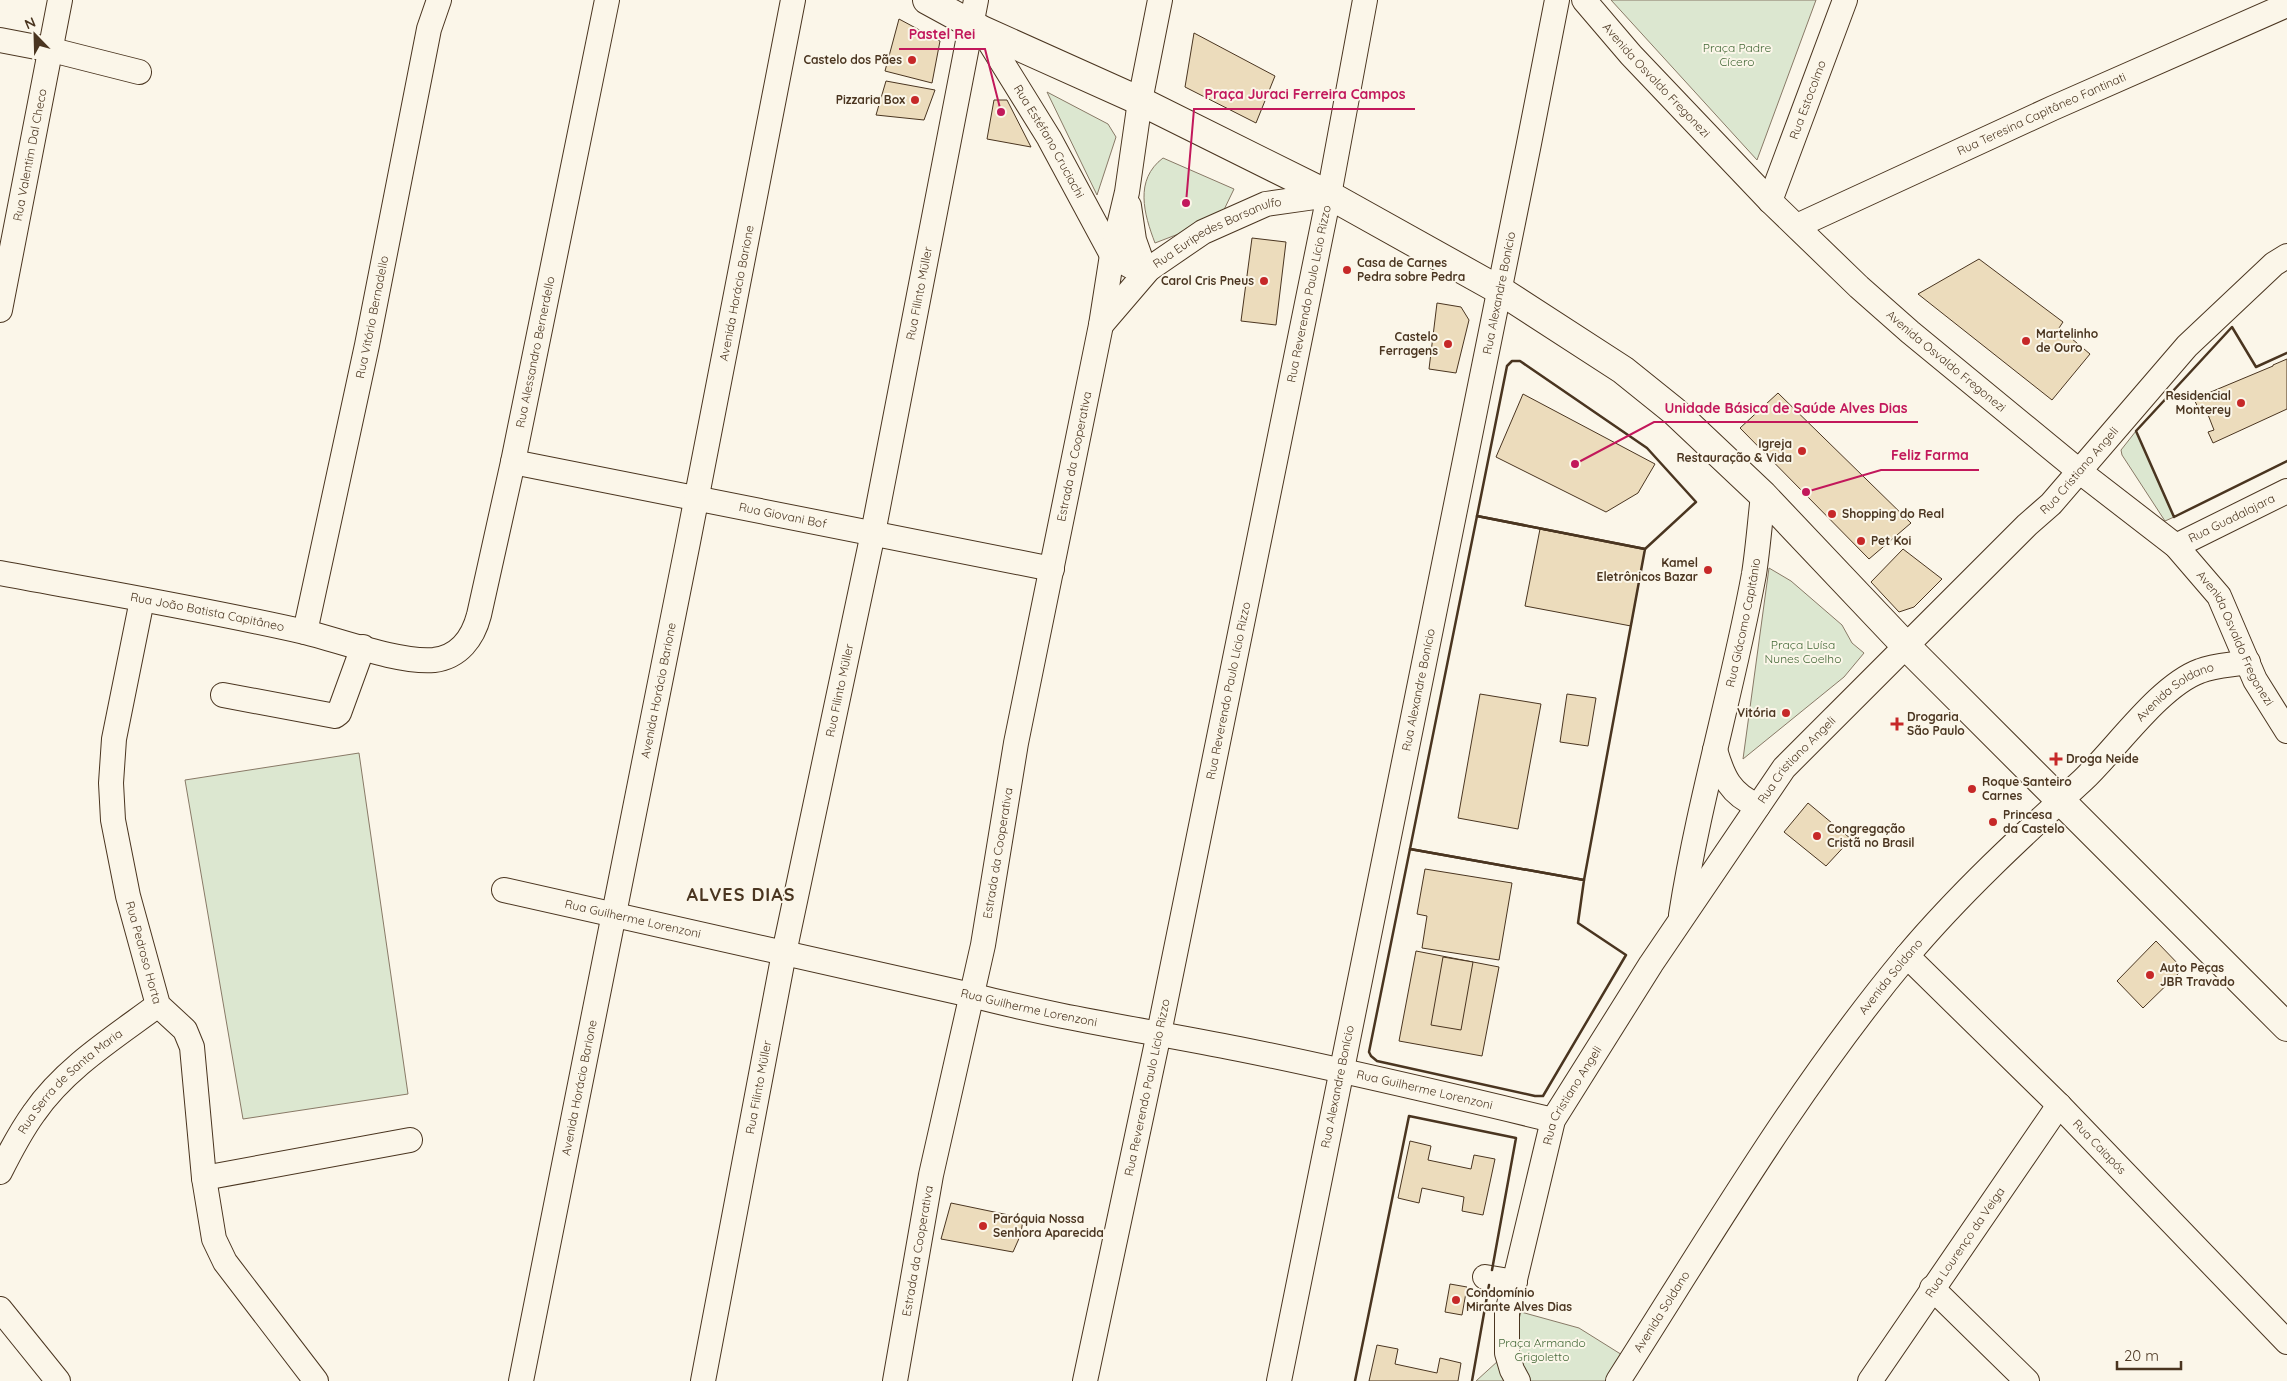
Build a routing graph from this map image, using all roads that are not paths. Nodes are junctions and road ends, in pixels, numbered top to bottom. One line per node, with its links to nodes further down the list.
1 (60, 0): 14 (street, Rua Valentim Dal Checo)
2 (438, 0): 37 (street, Rua Vitório Bernadello)
3 (607, 0): 27 (street, Rua Alessandro Bernerdello)
4 (793, 0): 31 (street, Avenida Horácio Barione)
5 (927, 0): 12 (main road)
6 (1160, 0): 16 (street, Estrada da Cooperativa)
7 (1365, 0): 18 (street, Rua Reverendo Paulo Lício Rizzo)
8 (1557, 0): 24 (street, Rua Alexandre Bonício)
9 (1584, 0): 19 (street, Avenida Osvaldo Fregonezi)
10 (1845, 0): 19 (street, Rua Estocolmo)
11 (2287, 5): 20 (street, Rua Teresina Capitâneo Fantinati)
12 (977, 18): 16 (main road); 21 (street, Rua Estéfano Cruciachi); 32 (street, Rua Filinto Müller)
13 (0, 40): 14 (street)
14 (52, 50): 15 (street); 25 (street, Rua Valentim Dal Checo)
15 (140, 72)
16 (1140, 102): 17 (street, Estrada da Cooperativa); 18 (main road)
17 (1127, 192): 21 (street, Estrada da Cooperativa); 23 (street, Estrada da Cooperativa)
18 (1329, 195): 23 (street, Rua Euripedes Barsanulfo); 24 (main road); 55 (street, Rua Reverendo Paulo Lício Rizzo)
19 (1770, 201): 20 (street, Avenida Osvaldo Fregonezi)
20 (1797, 226): 28 (street, Avenida Osvaldo Fregonezi)
21 (1112, 255): 23 (street, Rua Euripedes Barsanulfo); 26 (street, Estrada da Cooperativa)
22 (2287, 256): 28 (street, Rua Cristiano Angeli)
23 (1147, 268): 26 (street, Estrada da Cooperativa)
24 (1501, 291): 30 (main road); 56 (street, Rua Alexandre Bonício)
25 (0, 310)
26 (1101, 325): 34 (street, Estrada da Cooperativa)
27 (513, 462): 31 (street, Rua Giovani Bof); 40 (street, Rua Alessandro Bernerdello)
28 (2079, 471): 33 (street, Avenida Osvaldo Fregonezi); 38 (street, Rua Cristiano Angeli)
29 (2287, 490): 33 (street, Rua Guadalajara)
30 (1763, 495): 38 (main road); 44 (street, Rua Giácomo Capitânio)
31 (695, 498): 32 (street, Rua Giovani Bof); 48 (street, Avenida Horácio Barione)
32 (873, 533): 34 (street, Rua Giovani Bof); 50 (street, Rua Filinto Müller)
33 (2176, 546): 41 (street, Avenida Osvaldo Fregonezi)
34 (1052, 569): 52 (street, Estrada da Cooperativa)
35 (0, 573): 36 (street, Rua João Batista Capitâneo)
36 (142, 600): 37 (street, Rua João Batista Capitâneo); 53 (street, Rua Pedroso Horta)
37 (305, 632): 39 (street, Rua João Batista Capitâneo)
38 (1906, 646): 45 (main road); 46 (street, Rua Cristiano Angeli)
39 (363, 647): 40 (street, Rua João Batista Capitâneo); 42 (street)
40 (412, 660)
41 (2248, 662): 43 (street, Avenida Osvaldo Fregonezi); 45 (street, Avenida Soldano)
42 (223, 695)
43 (2287, 731)
44 (1715, 750): 46 (street); 49 (street, Rua Giácomo Capitânio)
45 (2060, 798): 51 (street, Avenida Soldano); 54 (main road)
46 (1758, 806): 49 (street, Rua Cristiano Angeli)
47 (504, 890): 48 (street, Rua Guilherme Lorenzoni)
48 (613, 915): 50 (street, Rua Guilherme Lorenzoni); 69 (street, Avenida Horácio Barione)
49 (1680, 922): 58 (street, Rua Cristiano Angeli)
50 (784, 953): 52 (street, Rua Guilherme Lorenzoni); 70 (street, Rua Filinto Müller)
51 (1907, 956): 57 (street, Rua Caiapós); 75 (street, Avenida Soldano)
52 (971, 995): 55 (street, Rua Guilherme Lorenzoni); 71 (street, Estrada da Cooperativa)
53 (158, 1005): 60 (street, Rua Serra de Santa Maria); 61 (street, Rua Pedroso Horta)
54 (2287, 1027)
55 (1159, 1033): 56 (street, Rua Guilherme Lorenzoni); 72 (street, Rua Reverendo Paulo Lício Rizzo)
56 (1340, 1069): 58 (street, Rua Guilherme Lorenzoni); 73 (street, Rua Alexandre Bonício)
57 (2059, 1105): 64 (street, Rua Lourenço da Veiga); 66 (street, Rua Caiapós)
58 (1553, 1120): 63 (street, Rua Cristiano Angeli)
59 (410, 1140): 61 (street)
60 (0, 1172)
61 (204, 1178): 68 (street, Rua Pedroso Horta)
62 (1484, 1277): 63 (street)
63 (1515, 1282): 74 (street, Rua Cristiano Angeli)
64 (1932, 1288): 76 (street, Rua Lourenço da Veiga); 77 (street)
65 (0, 1309): 67 (street)
66 (2287, 1342)
67 (58, 1381)
68 (316, 1381)
69 (521, 1381)
70 (703, 1381)
71 (895, 1381)
72 (1084, 1381)
73 (1280, 1381)
74 (1518, 1381)
75 (1618, 1381)
76 (1870, 1381)
77 (2027, 1381)

